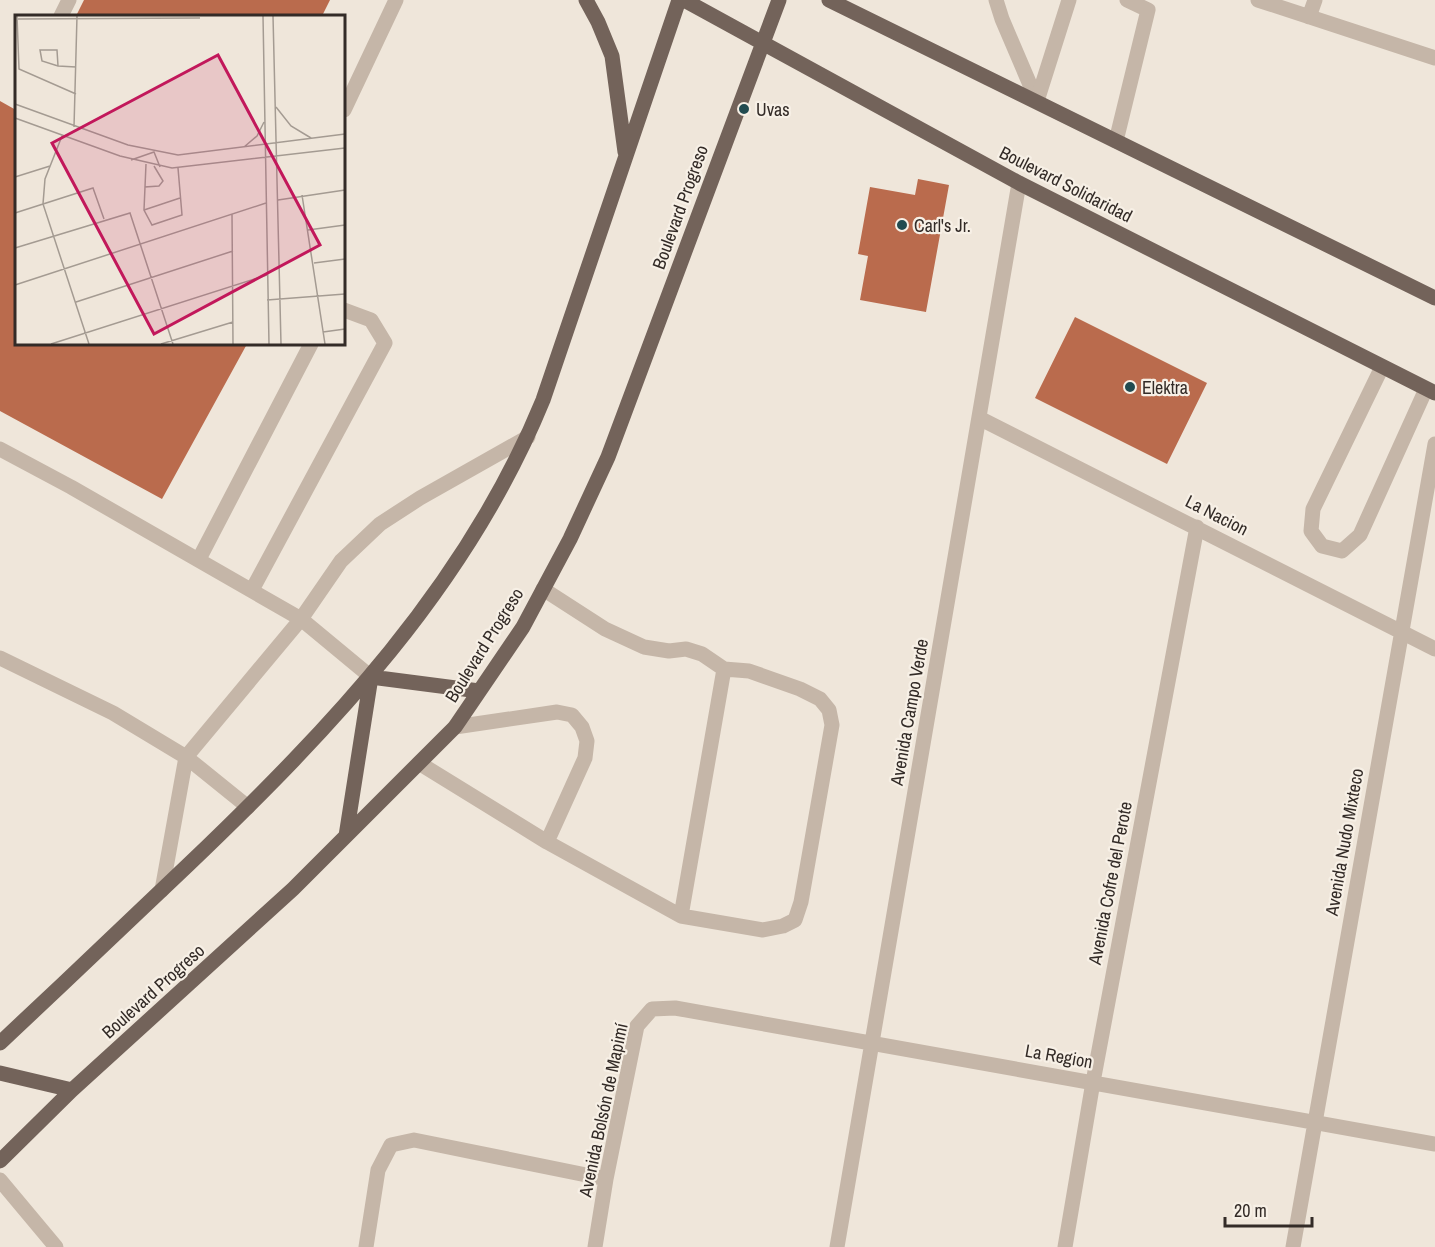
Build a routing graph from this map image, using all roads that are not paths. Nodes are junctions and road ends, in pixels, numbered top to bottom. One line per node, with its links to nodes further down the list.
1 (69, 0): 13 (street)
2 (396, 0): 18 (street)
3 (586, 0): 20 (main road)
4 (679, 0): 20 (main road)
5 (684, 0): 15 (main road, Boulevard Solidaridad)
6 (779, 0): 15 (main road, Boulevard Progreso)
7 (829, 0): 17 (main road)
8 (996, 0): 17 (street)
9 (1069, 0): 17 (street)
10 (1127, 0): 19 (street)
11 (1258, 0): 14 (street)
12 (1315, 0): 14 (street)
13 (62, 15)
14 (1309, 16): 16 (street)
15 (761, 44): 21 (main road, Boulevard Solidaridad); 33 (main road, Boulevard Progreso)
16 (1435, 58)
17 (1037, 101): 19 (main road)
18 (345, 108)
19 (1116, 141): 22 (main road)
20 (626, 157): 28 (main road)
21 (1019, 183): 25 (main road, Boulevard Solidaridad); 27 (street, Avenida Campo Verde)
22 (1435, 298)
23 (345, 310): 34 (street)
24 (310, 345): 32 (street)
25 (1382, 367): 26 (main road, Boulevard Solidaridad); 26 (street)
26 (1430, 391)
27 (980, 418): 31 (street, La Nacion); 52 (street, Avenida Campo Verde)
28 (528, 437): 35 (street); 40 (main road)
29 (1435, 444): 36 (street, Avenida Nudo Mixteco)
30 (0, 449): 32 (street)
31 (1197, 527): 36 (street, La Nacion); 54 (street, Avenida Cofre del Perote)
32 (198, 559): 34 (street)
33 (543, 589): 39 (street); 41 (main road, Boulevard Progreso)
34 (252, 590): 35 (street)
35 (301, 619): 40 (street); 43 (street)
36 (1401, 630): 37 (street, La Nacion); 56 (street, Avenida Nudo Mixteco)
37 (1435, 649)
38 (0, 658): 43 (street)
39 (724, 669): 49 (street); 49 (street)
40 (371, 677): 41 (main road); 45 (main road); 46 (main road)
41 (479, 691): 42 (main road, Boulevard Progreso)
42 (455, 727): 44 (main road, Boulevard Progreso); 47 (street)
43 (186, 757): 45 (street); 48 (street)
44 (420, 763): 46 (main road, Boulevard Progreso); 47 (street)
45 (248, 807): 48 (main road)
46 (346, 836): 55 (main road, Boulevard Progreso)
47 (547, 842): 49 (street)
48 (162, 890): 51 (main road)
49 (681, 916)
50 (675, 1008): 52 (street, La Region); 59 (street, Avenida Bolsón de Mapimí)
51 (0, 1043)
52 (872, 1043): 54 (street, La Region); 64 (street, Avenida Campo Verde)
53 (0, 1073): 55 (main road)
54 (1093, 1082): 56 (street, La Region); 65 (street, Avenida Cofre del Perote)
55 (72, 1090): 58 (main road, Boulevard Progreso)
56 (1314, 1124): 57 (street, La Region); 66 (street, Avenida Nudo Mixteco)
57 (1435, 1144)
58 (0, 1161)
59 (606, 1179): 62 (street); 63 (street, Avenida Bolsón de Mapimí)
60 (0, 1180): 61 (street)
61 (56, 1247)
62 (366, 1247)
63 (595, 1247)
64 (837, 1247)
65 (1065, 1247)
66 (1293, 1247)

